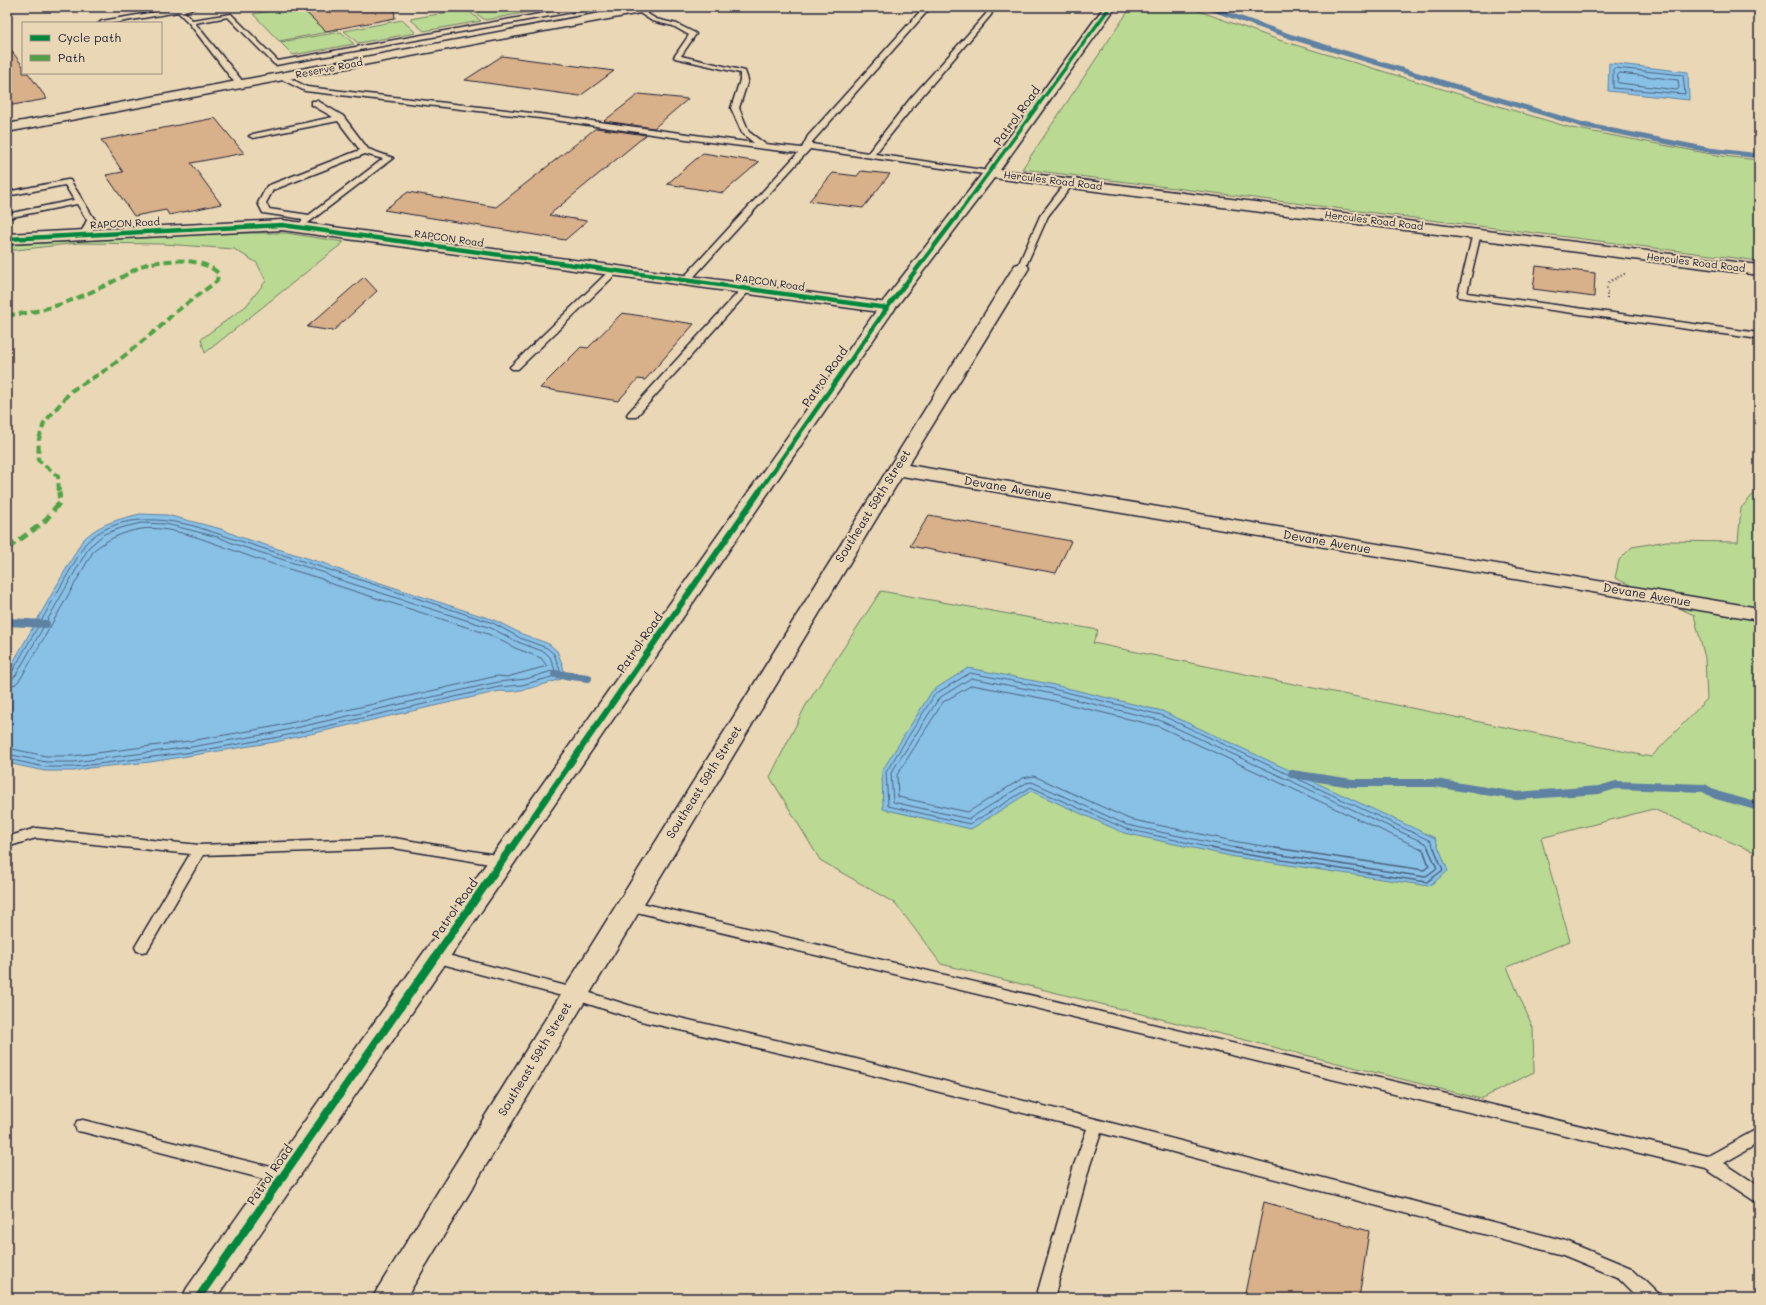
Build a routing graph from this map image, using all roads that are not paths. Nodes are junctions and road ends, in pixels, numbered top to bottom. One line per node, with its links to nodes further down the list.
1 (197, 7): 8 (lane)
2 (560, 7): 10 (lane)
3 (589, 7): 10 (lane)
4 (651, 7): 9 (street, Reserve Road)
5 (928, 7): 23 (lane)
6 (992, 7): 25 (lane)
7 (1110, 7): 26 (street, Patrol Road)
8 (179, 10): 12 (lane); 13 (lane)
9 (638, 10): 11 (street, Reserve Road); 22 (lane)
10 (567, 12): 11 (lane); 14 (lane)
11 (578, 21): 15 (street, Reserve Road)
12 (106, 22)
13 (191, 22): 14 (lane); 17 (lane)
14 (413, 39): 15 (lane)
15 (424, 50): 16 (street, Reserve Road)
16 (281, 77): 17 (street, Reserve Road); 22 (lane)
17 (241, 84): 20 (street, Reserve Road)
18 (315, 103): 19 (lane)
19 (340, 118): 21 (lane); 24 (lane)
20 (7, 128)
21 (253, 136)
22 (763, 146): 23 (lane)
23 (806, 149): 25 (lane); 40 (lane)
24 (365, 151): 30 (lane); 32 (lane)
25 (870, 155): 26 (lane)
26 (990, 173): 27 (street, Hercules Road Road); 42 (street, Patrol Road)
27 (1070, 183): 34 (street, Hercules Road Road); 37 (lane)
28 (7, 194): 29 (lane)
29 (80, 201): 31 (lane); 35 (lane)
30 (266, 211): 32 (lane); 33 (lane)
31 (7, 216)
32 (304, 223): 33 (street, RAPCON Road); 39 (street, RAPCON Road)
33 (257, 226): 35 (street, RAPCON Road)
34 (1477, 233): 38 (street, Hercules Road Road); 43 (lane)
35 (84, 235): 36 (street, RAPCON Road)
36 (7, 239)
37 (1021, 268): 46 (street, Southeast 59th Street)
38 (1759, 270)
39 (614, 271): 40 (street, RAPCON Road); 44 (lane)
40 (686, 280): 41 (street, RAPCON Road)
41 (746, 288): 42 (street, RAPCON Road); 45 (lane)
42 (887, 308): 50 (street, Patrol Road)
43 (1759, 336)
44 (515, 367)
45 (632, 415)
46 (896, 469): 47 (street, Devane Avenue); 51 (street, Southeast 59th Street)
47 (1759, 614)
48 (7, 842): 49 (lane)
49 (199, 850): 50 (lane); 52 (lane)
50 (502, 861): 53 (street, Patrol Road)
51 (629, 904): 54 (street, Southeast 59th Street); 58 (lane)
52 (142, 947)
53 (436, 957): 54 (lane); 59 (street, Patrol Road)
54 (574, 994): 55 (lane); 62 (street, Southeast 59th Street)
55 (1096, 1125): 63 (lane); 64 (lane)
56 (83, 1126): 59 (lane)
57 (1759, 1136): 58 (lane)
58 (1710, 1163): 60 (lane)
59 (283, 1176): 61 (street, Patrol Road)
60 (1759, 1195)
61 (198, 1298)
62 (390, 1298)
63 (1045, 1298)
64 (1651, 1298)

